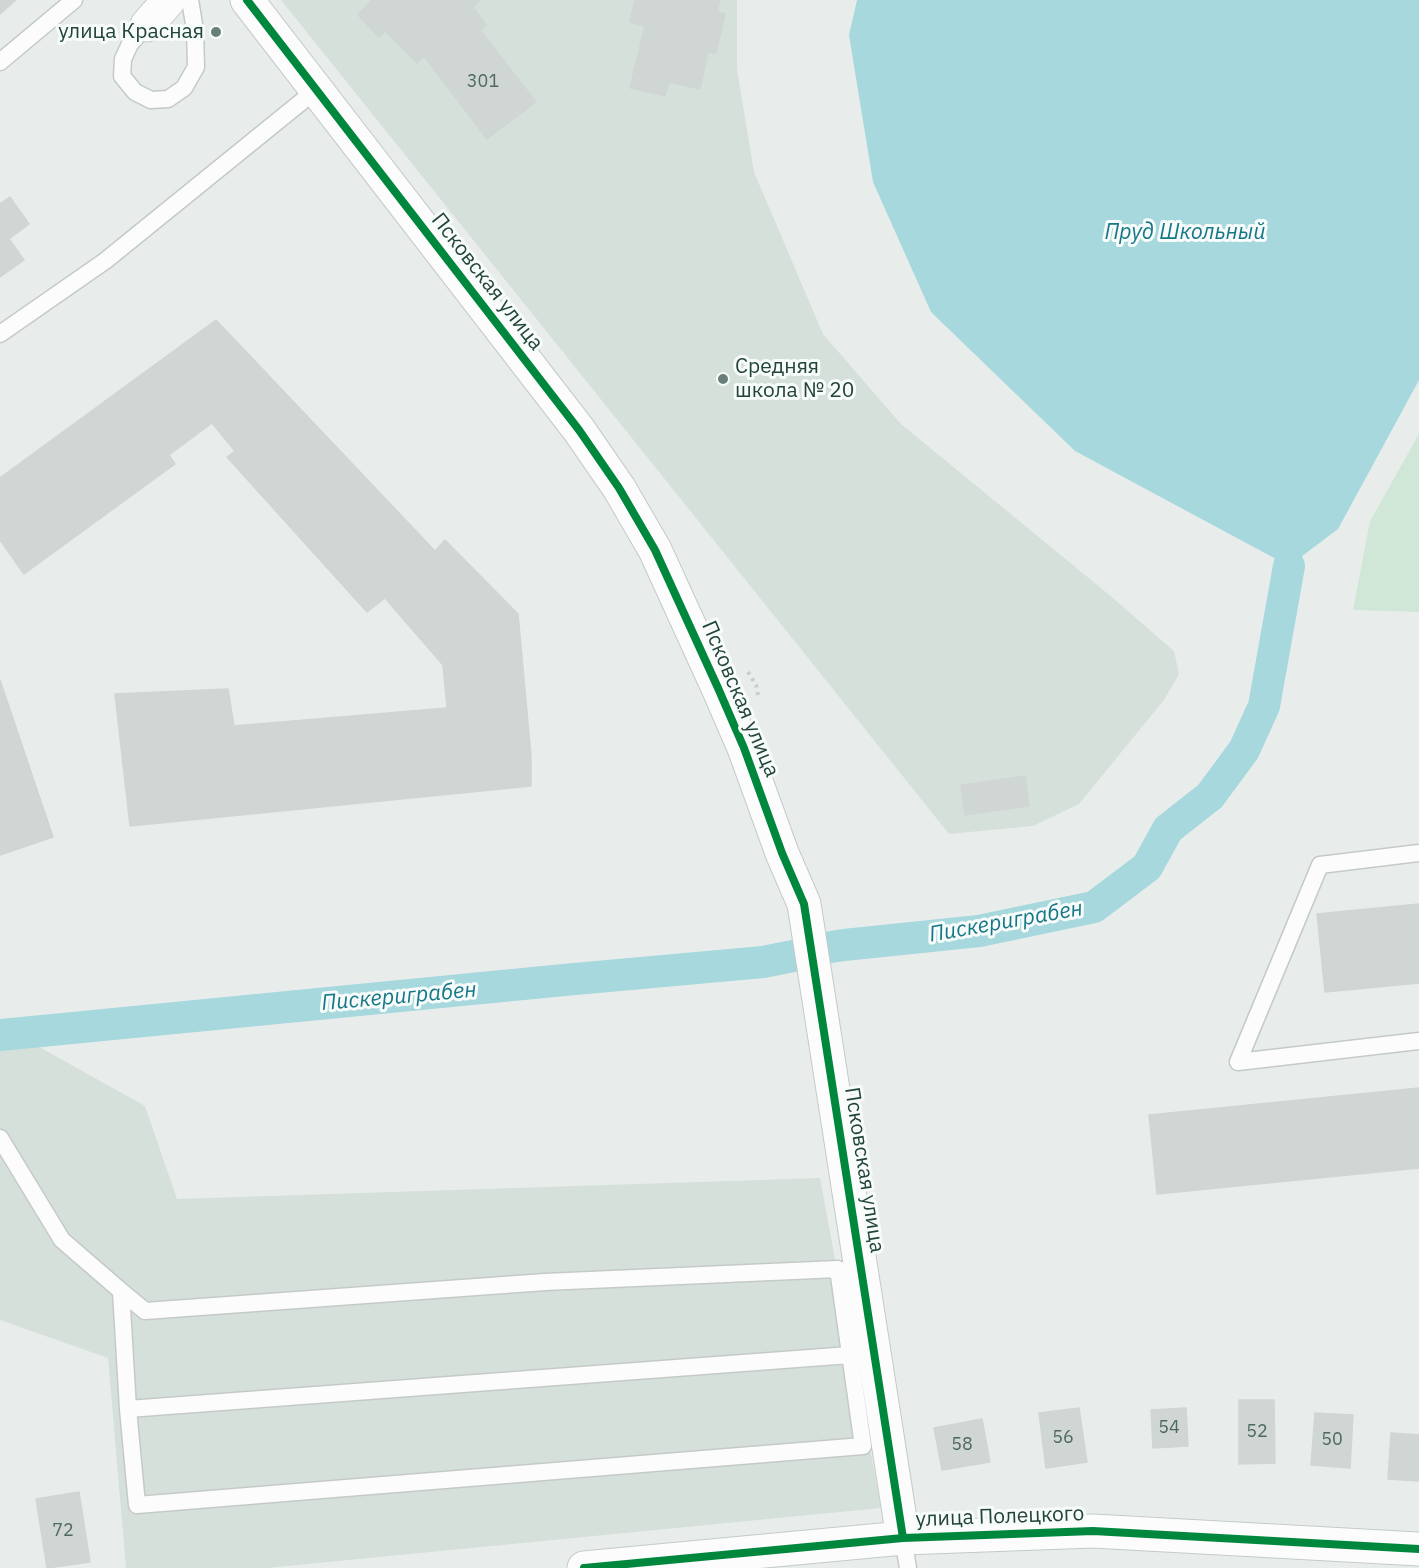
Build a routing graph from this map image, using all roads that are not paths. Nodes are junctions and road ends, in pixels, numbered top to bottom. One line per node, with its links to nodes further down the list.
1 (74, 0): 6 (lane)
2 (169, 0): 5 (street)
3 (190, 0): 5 (lane)
4 (248, 0): 7 (street, Псковская улица)
5 (147, 25)
6 (0, 62)
7 (316, 90): 8 (lane); 16 (street, Псковская улица)
8 (0, 334)
9 (1419, 853): 10 (lane)
10 (1419, 1041)
11 (0, 1138): 12 (lane)
12 (121, 1291): 13 (lane); 14 (lane)
13 (850, 1354): 14 (lane); 14 (lane)
14 (128, 1409)
15 (1419, 1549): 16 (street, улица Полецкого)
16 (906, 1553): 17 (street, улица Полецкого)
17 (584, 1568)

